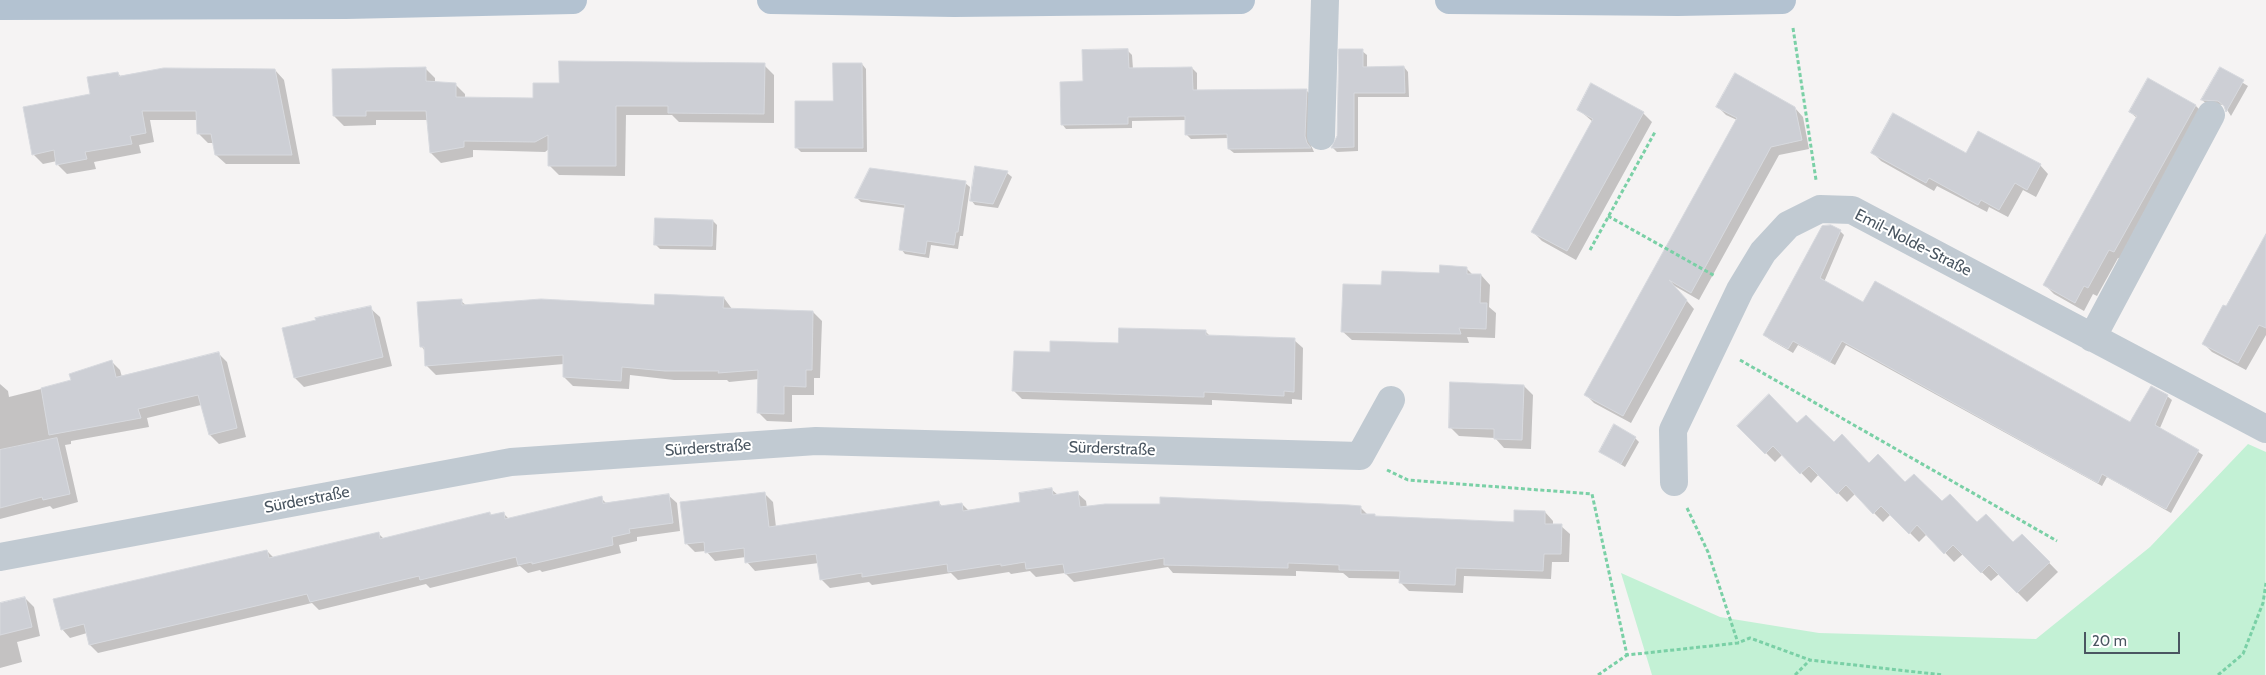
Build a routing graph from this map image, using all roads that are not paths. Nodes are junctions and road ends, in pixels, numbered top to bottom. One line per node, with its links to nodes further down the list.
1 (573, 0): 6 (main road)
2 (771, 0): 3 (main road)
3 (1242, 0)
4 (1325, 0): 9 (street)
5 (1449, 0): 7 (main road)
6 (0, 6)
7 (1787, 11)
8 (2211, 115): 10 (street)
9 (1321, 136)
10 (2092, 338): 12 (street, Emil-Nolde-Straße); 13 (street, Emil-Nolde-Straße)
11 (1391, 400): 14 (street, Sürderstraße)
12 (2265, 427)
13 (1674, 482)
14 (0, 557)

